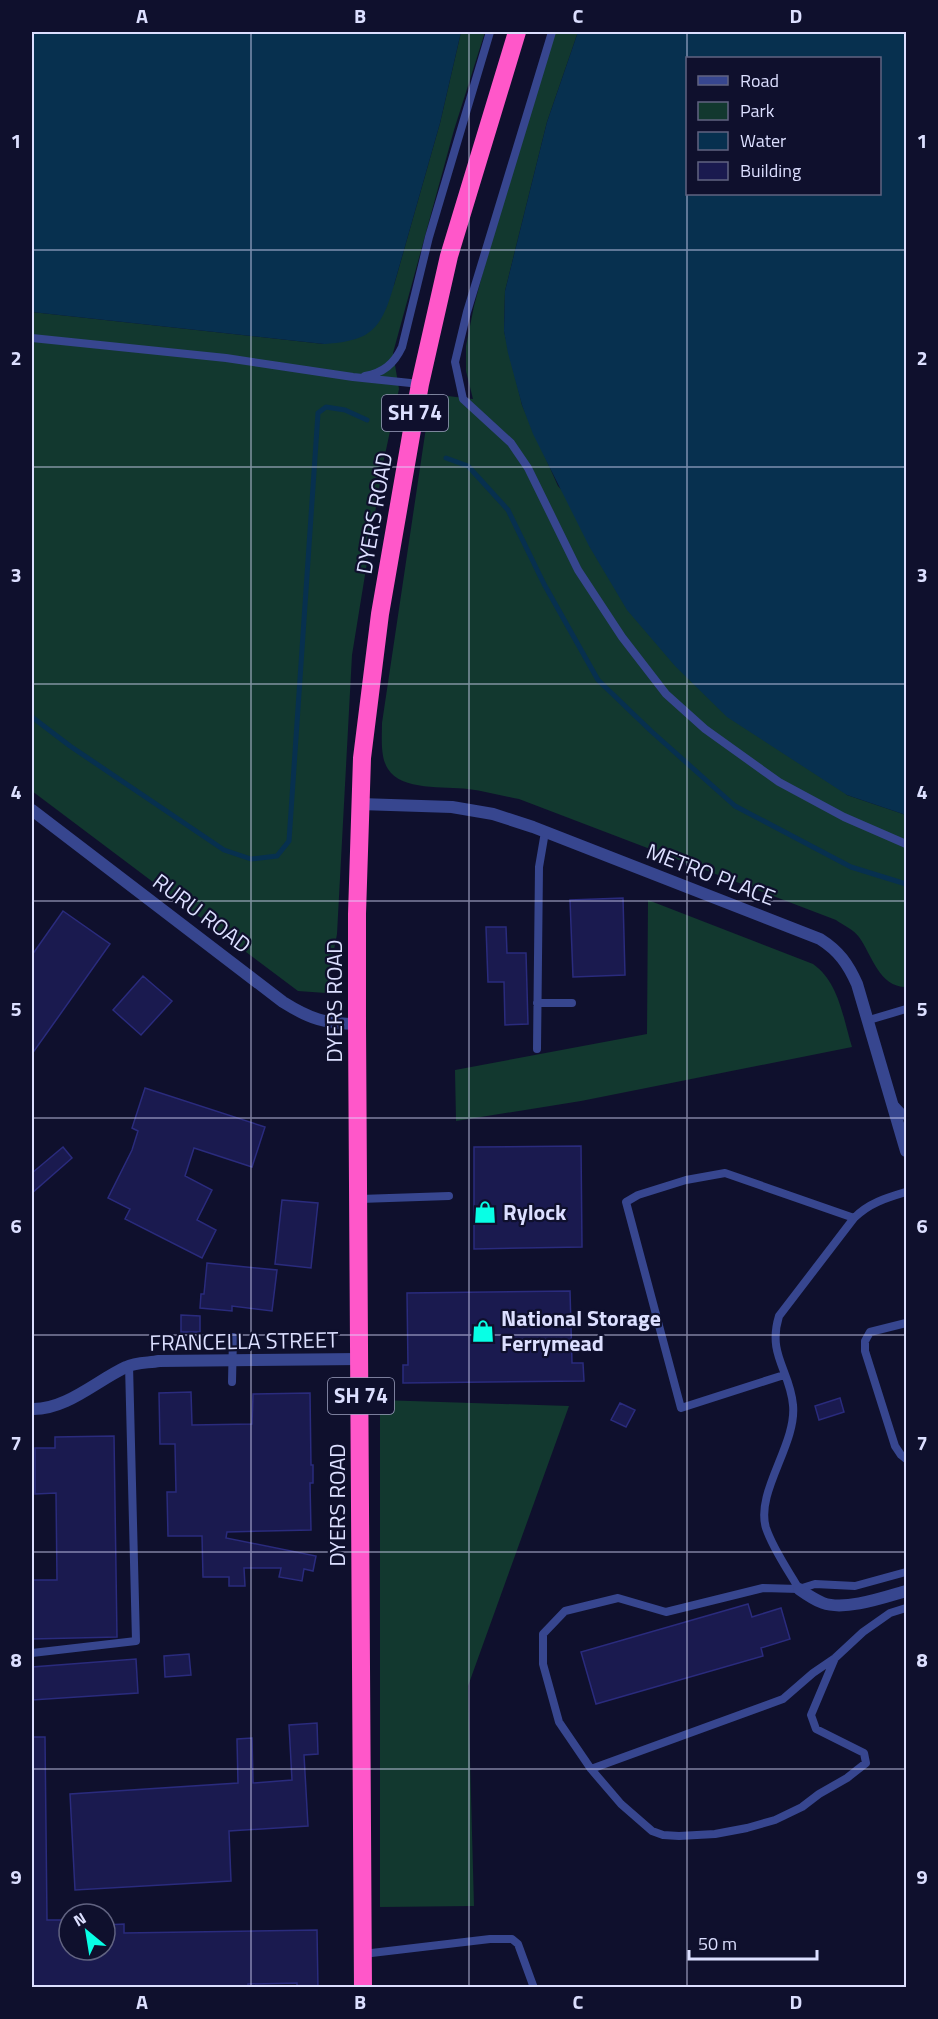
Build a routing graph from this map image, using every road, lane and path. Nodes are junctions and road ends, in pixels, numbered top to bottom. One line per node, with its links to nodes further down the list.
1 (490, 32): 5 (lane)
2 (517, 32): 6 (highway, DYERS ROAD / SH 74)
3 (552, 32): 10 (lane)
4 (32, 338): 5 (lane)
5 (353, 377): 6 (lane)
6 (420, 384): 7 (highway, DYERS ROAD / SH 74)
7 (360, 804): 9 (street, METRO PLACE); 15 (highway, DYERS ROAD / SH 74)
8 (32, 810): 15 (street, RURU ROAD)
9 (545, 832): 11 (lane); 14 (street, METRO PLACE)
10 (906, 844)
11 (537, 1003): 12 (lane); 16 (lane)
12 (572, 1003)
13 (906, 1009): 14 (lane)
14 (869, 1020): 17 (street, METRO PLACE)
15 (357, 1024): 22 (highway, DYERS ROAD / SH 74)
16 (537, 1049)
17 (891, 1100): 18 (lane); 19 (street, METRO PLACE)
18 (906, 1117)
19 (906, 1151)
20 (906, 1192): 23 (lane)
21 (449, 1196): 22 (lane)
22 (360, 1199): 26 (highway, DYERS ROAD / SH 74)
23 (854, 1218): 29 (lane); 29 (lane)
24 (906, 1323): 32 (lane)
25 (233, 1337): 27 (lane)
26 (360, 1359): 27 (street, FRANCELLA STREET); 40 (highway, DYERS ROAD / SH 74)
27 (233, 1360): 28 (street, FRANCELLA STREET); 30 (lane)
28 (129, 1365): 31 (street, FRANCELLA STREET); 37 (lane)
29 (784, 1375): 34 (lane)
30 (232, 1382)
31 (32, 1409)
32 (906, 1459)
33 (906, 1572): 34 (lane)
34 (799, 1589): 35 (street); 39 (lane)
35 (906, 1590)
36 (906, 1608): 38 (lane)
37 (32, 1653)
38 (835, 1658): 39 (lane); 39 (lane)
39 (591, 1769)
40 (362, 1954): 41 (highway, DYERS ROAD / SH 74); 42 (lane)
41 (363, 1988)
42 (534, 1988)

